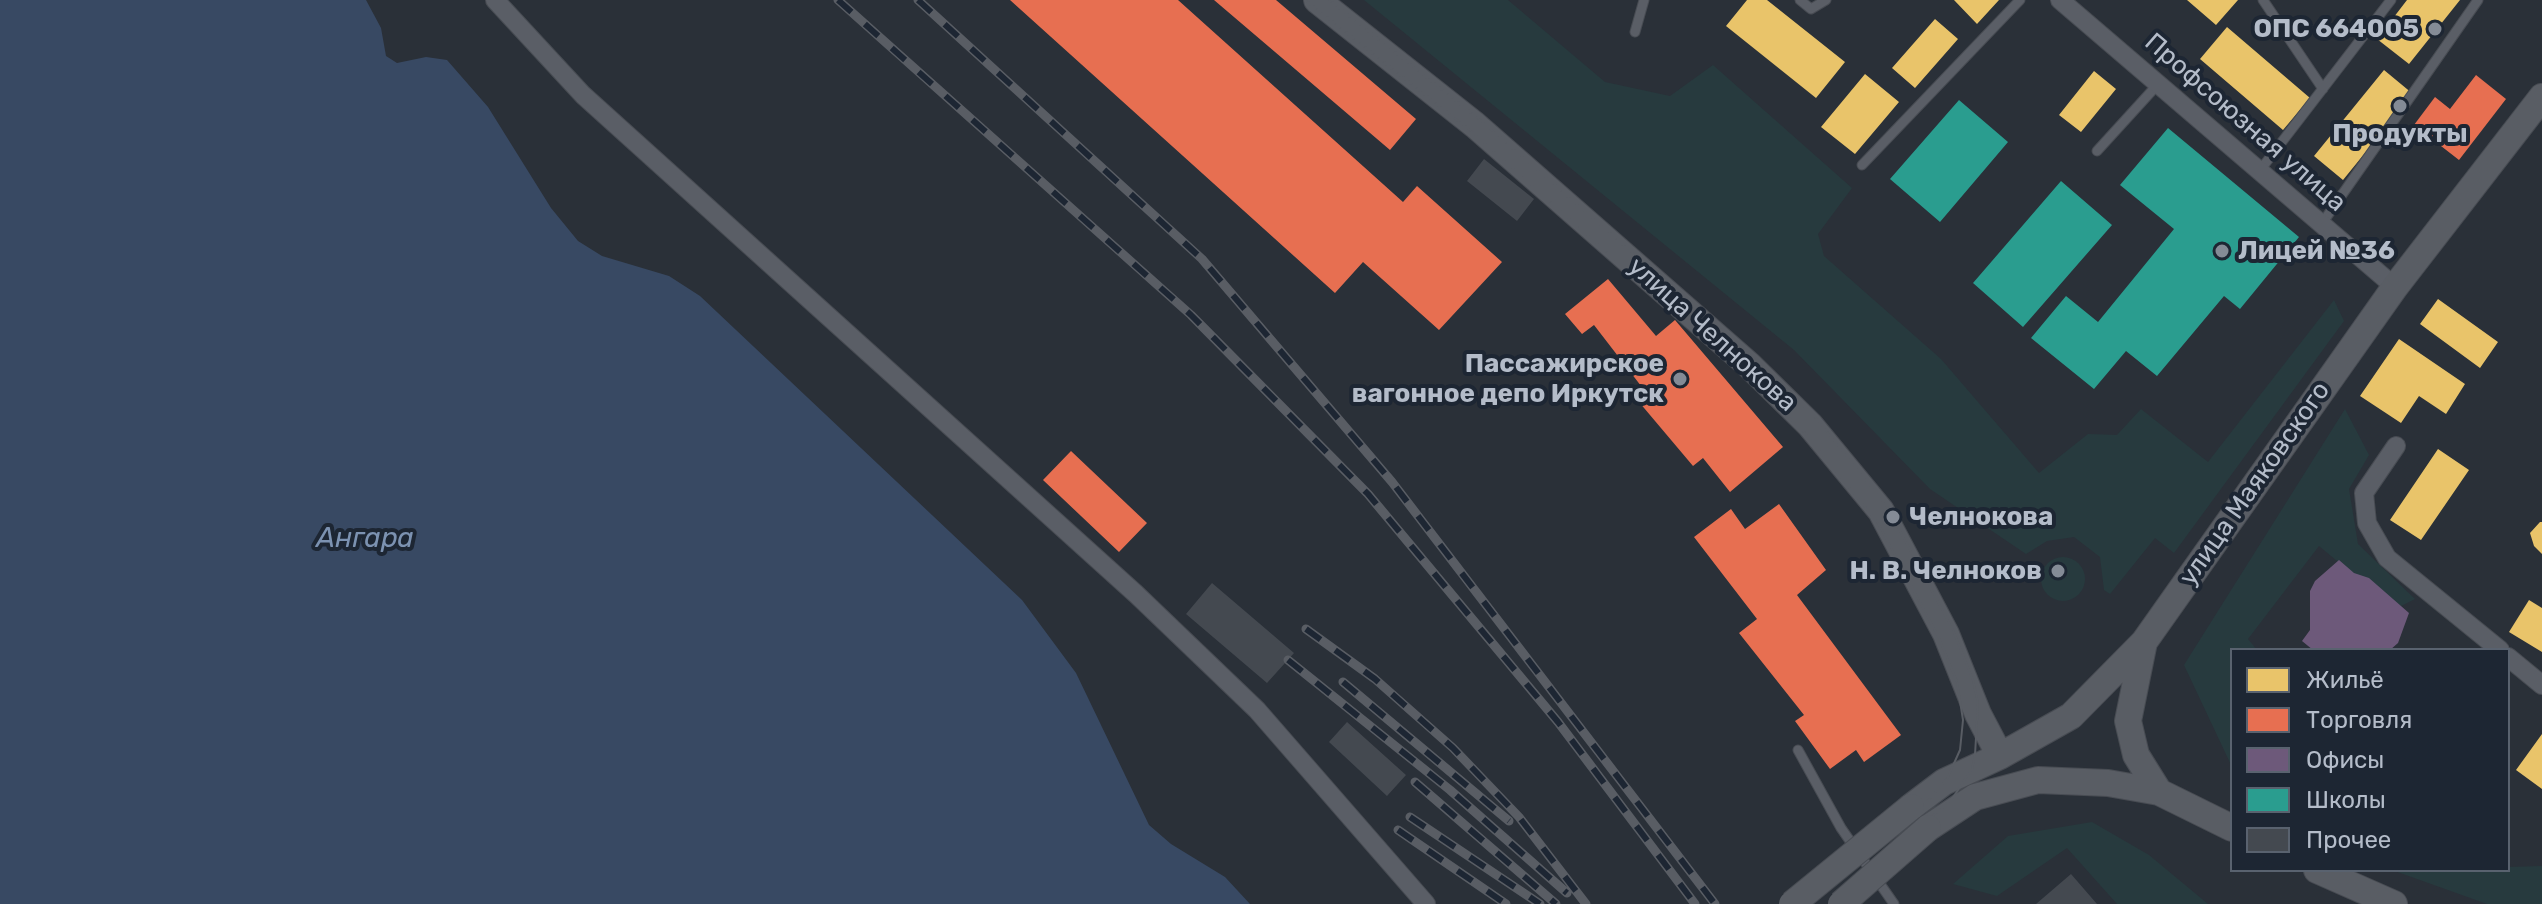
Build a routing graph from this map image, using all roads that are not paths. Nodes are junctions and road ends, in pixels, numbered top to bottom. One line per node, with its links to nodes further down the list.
1 (495, 0): 31 (street)
2 (1317, 0): 26 (main road, улица Челнокова)
3 (1644, 0): 11 (lane)
4 (1800, 0): 5 (lane)
5 (1826, 0)
6 (2020, 0): 16 (lane)
7 (2060, 0): 12 (street, Профсоюзная улица)
8 (2263, 0): 13 (lane)
9 (2391, 0): 13 (lane)
10 (2478, 0): 18 (lane)
11 (1635, 32)
12 (2159, 83): 15 (lane); 17 (street, Профсоюзная улица)
13 (2323, 89): 17 (lane)
14 (2542, 97): 19 (main road, улица Маяковского)
15 (2097, 151)
16 (1862, 165)
17 (2261, 169): 18 (street, Профсоюзная улица)
18 (2323, 222): 19 (street, Профсоюзная улица)
19 (2395, 287): 21 (main road, улица Маяковского)
20 (2396, 446): 22 (street)
21 (2144, 642): 26 (main road, улица Маяковского); 27 (main road)
22 (2498, 648)
23 (2510, 659): 24 (street)
24 (2542, 685)
25 (1798, 750): 34 (lane)
26 (2000, 756): 28 (main road); 32 (main road, улица Маяковского, bridge)
27 (2159, 792): 28 (main road); 29 (main road)
28 (1979, 795): 33 (main road, bridge)
29 (2230, 827)
30 (2322, 872): 35 (main road)
31 (1426, 904)
32 (1792, 904)
33 (1841, 904)
34 (1894, 904)
35 (2394, 904)

